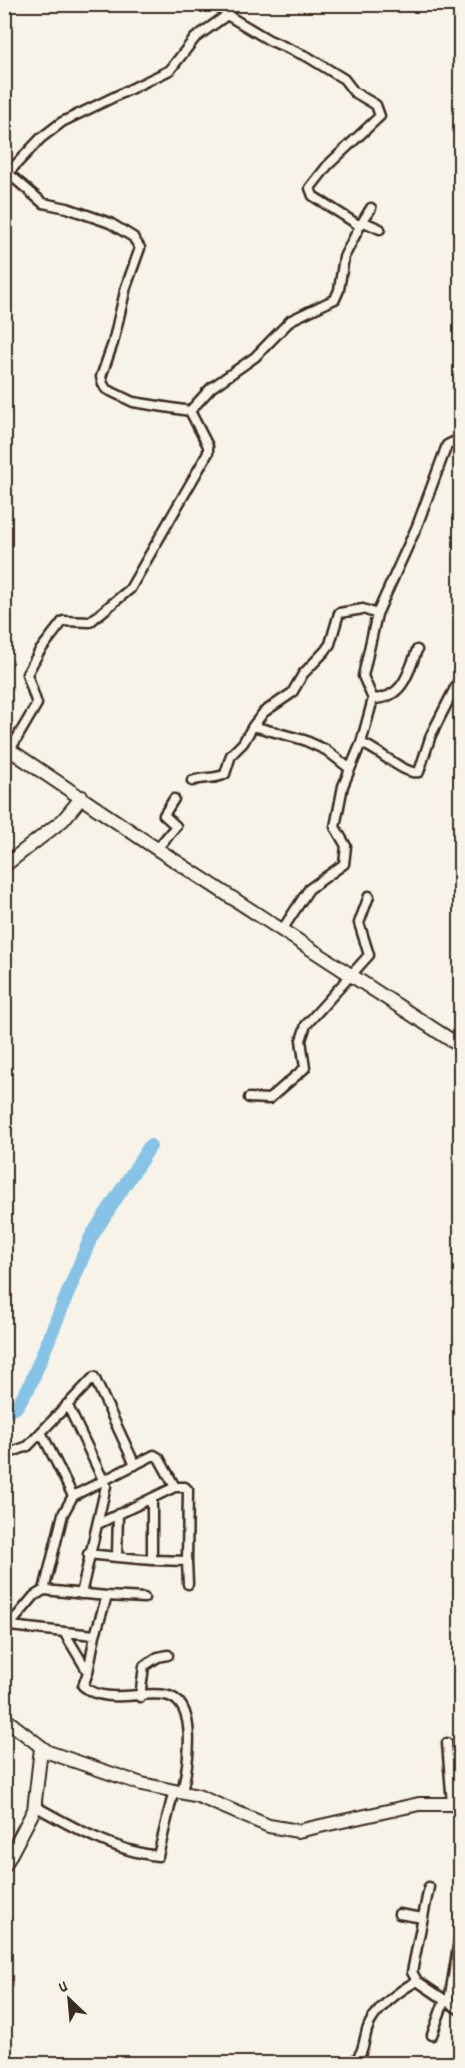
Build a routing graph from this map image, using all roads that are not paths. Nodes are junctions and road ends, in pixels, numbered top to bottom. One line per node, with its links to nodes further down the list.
1 (234, 4): 2 (street)
2 (228, 15): 3 (street); 5 (street)
3 (6, 175): 7 (street)
4 (371, 208): 5 (street)
5 (362, 224): 6 (street); 7 (street)
6 (380, 229)
7 (190, 411): 15 (street)
8 (460, 443): 9 (street)
9 (377, 615): 12 (street); 13 (street)
10 (417, 650): 12 (street)
11 (460, 678): 14 (street)
12 (373, 699): 14 (street)
13 (253, 726): 16 (street); 17 (street)
14 (361, 743): 16 (street)
15 (7, 748): 18 (street)
16 (349, 768): 23 (street)
17 (192, 781)
18 (82, 797): 20 (street); 21 (street)
19 (174, 799): 20 (street)
20 (157, 849): 23 (street)
21 (4, 866)
22 (369, 896): 24 (street)
23 (282, 930): 24 (street)
24 (350, 975): 25 (street); 26 (street)
25 (460, 1046)
26 (249, 1098)
27 (67, 1404): 28 (street); 30 (street); 31 (street)
28 (41, 1432): 29 (street); 33 (street)
29 (4, 1455)
30 (135, 1465): 31 (street); 32 (street)
31 (105, 1481): 33 (street); 36 (street)
32 (175, 1487): 34 (street); 40 (street)
33 (73, 1496): 42 (street)
34 (152, 1498): 35 (street); 39 (street)
35 (118, 1514): 36 (street); 38 (street)
36 (98, 1524): 37 (street)
37 (88, 1554): 38 (street); 43 (street)
38 (117, 1557): 39 (street)
39 (152, 1560): 40 (street)
40 (187, 1561): 41 (street)
41 (188, 1584)
42 (44, 1590): 43 (street); 47 (street)
43 (81, 1594): 44 (street)
44 (107, 1596): 45 (street); 49 (street)
45 (144, 1598)
46 (4, 1614): 47 (street)
47 (9, 1626): 48 (street)
48 (64, 1632): 49 (street); 51 (street)
49 (95, 1635): 51 (street)
50 (168, 1655): 52 (street)
51 (88, 1672): 52 (street)
52 (140, 1697): 56 (street)
53 (4, 1718): 55 (street)
54 (447, 1743): 58 (street)
55 (41, 1748): 56 (street); 57 (street)
56 (178, 1791): 57 (street); 58 (street)
57 (35, 1806): 59 (street)
58 (456, 1806)
59 (4, 1867)
60 (429, 1887): 62 (street)
61 (399, 1914): 62 (street)
62 (423, 1918): 66 (street)
63 (460, 1934): 65 (street)
64 (460, 1953): 65 (street)
65 (457, 1967): 67 (street)
66 (417, 1981): 67 (street); 70 (street)
67 (447, 2000): 68 (street); 69 (street)
68 (460, 2010)
69 (432, 2035)
70 (352, 2064)

